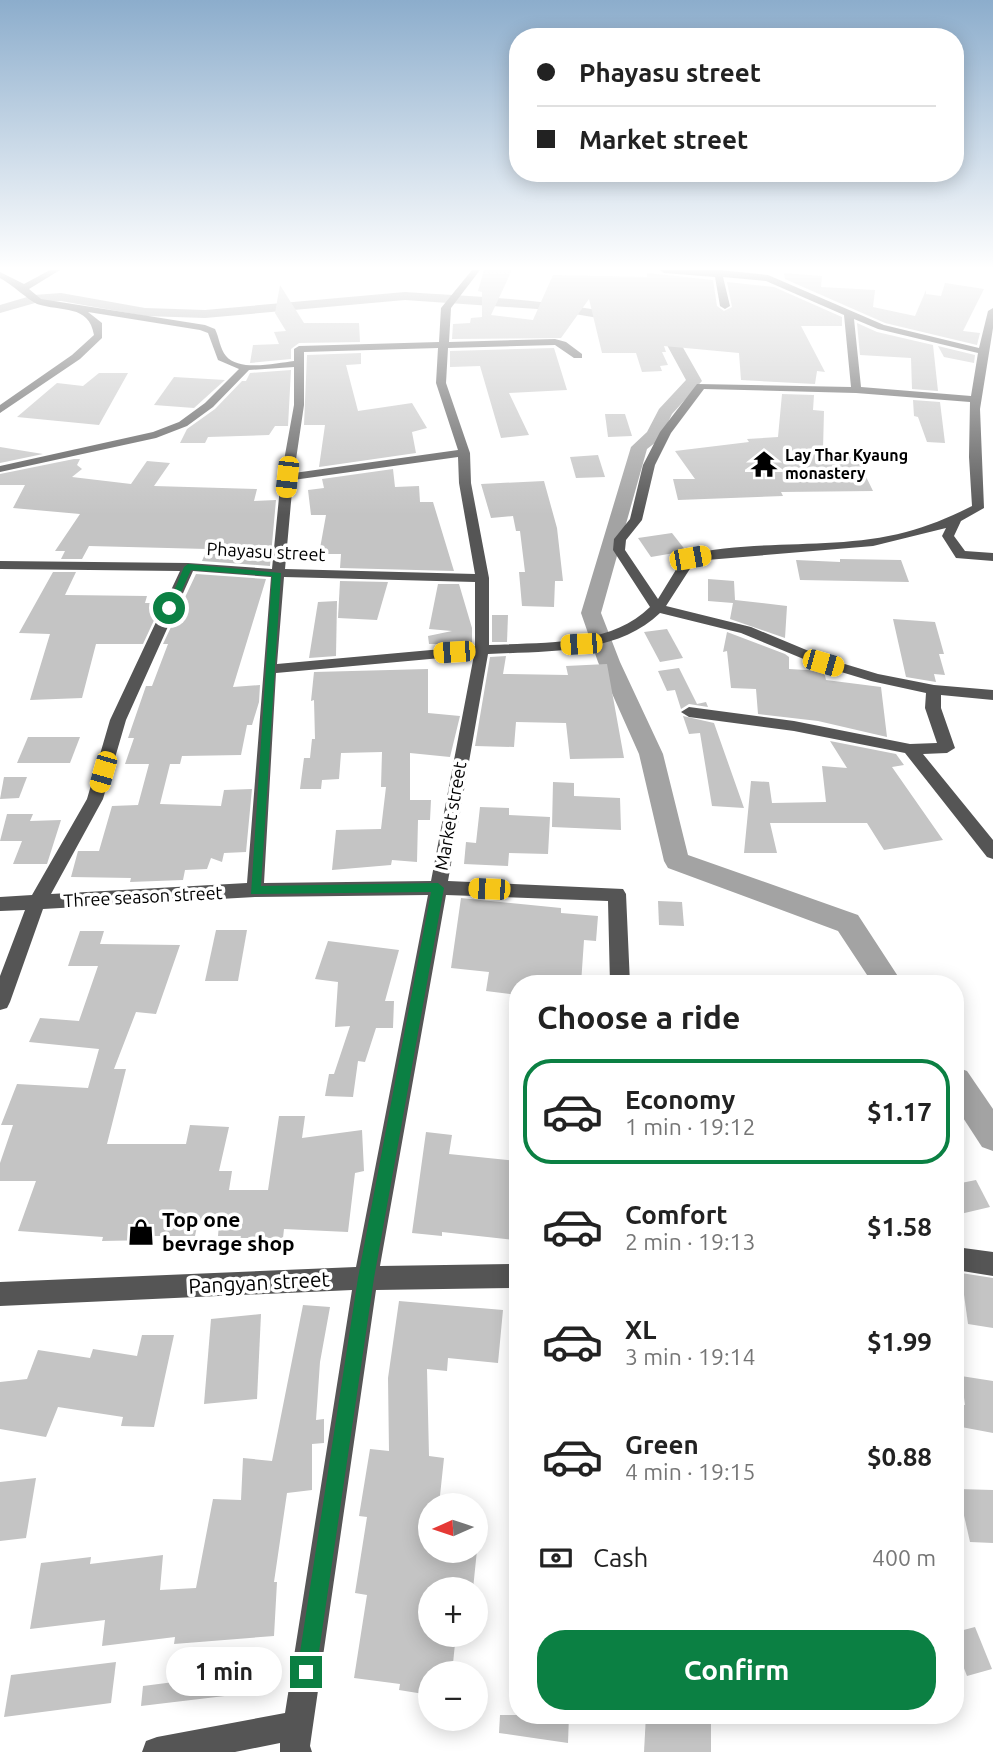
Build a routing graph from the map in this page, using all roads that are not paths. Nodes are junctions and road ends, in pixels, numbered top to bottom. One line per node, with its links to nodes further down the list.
1 (981, 351): 12 (street)
2 (82, 352): 13 (street)
3 (219, 352): 10 (street)
4 (300, 352): 9 (street)
5 (442, 352): 14 (street, Market street)
6 (573, 352): 8 (street)
7 (852, 352): 11 (street)
8 (578, 356)
9 (298, 364): 10 (street); 16 (street)
10 (246, 368): 15 (street)
11 (856, 390): 12 (street); 25 (street)
12 (975, 399): 17 (street)
13 (0, 410)
14 (464, 453): 16 (street); 24 (street, Market street)
15 (0, 469)
16 (287, 477): 23 (street)
17 (978, 508): 18 (street); 19 (street)
18 (993, 512)
19 (955, 521): 20 (street); 25 (street)
20 (993, 557)
21 (0, 565): 22 (street)
22 (188, 567): 23 (street, Phayasu street); 36 (street, Phayasu street)
23 (277, 573): 24 (street, Phayasu street); 27 (street)
24 (482, 578): 26 (street, Market street)
25 (657, 608): 26 (street); 28 (street)
26 (482, 650): 27 (street); 33 (street, Market street)
27 (269, 669): 34 (street)
28 (934, 690): 29 (street); 31 (street)
29 (993, 695)
30 (690, 712): 31 (street)
31 (910, 749): 32 (street)
32 (993, 852)
33 (438, 888): 34 (street, Three season street); 37 (street, Three season street); 42 (street, Market street)
34 (255, 891): 36 (street, Three season street)
35 (0, 904): 36 (street, Three season street)
36 (36, 904): 38 (street, Phayasu street)
37 (620, 975)
38 (0, 1002)
39 (964, 1260): 40 (street)
40 (993, 1264)
41 (509, 1276): 42 (street, Pangyan street)
42 (366, 1278): 43 (street, Pangyan street); 44 (street, Market street)
43 (0, 1294)
44 (298, 1738): 45 (street)
45 (157, 1752)

